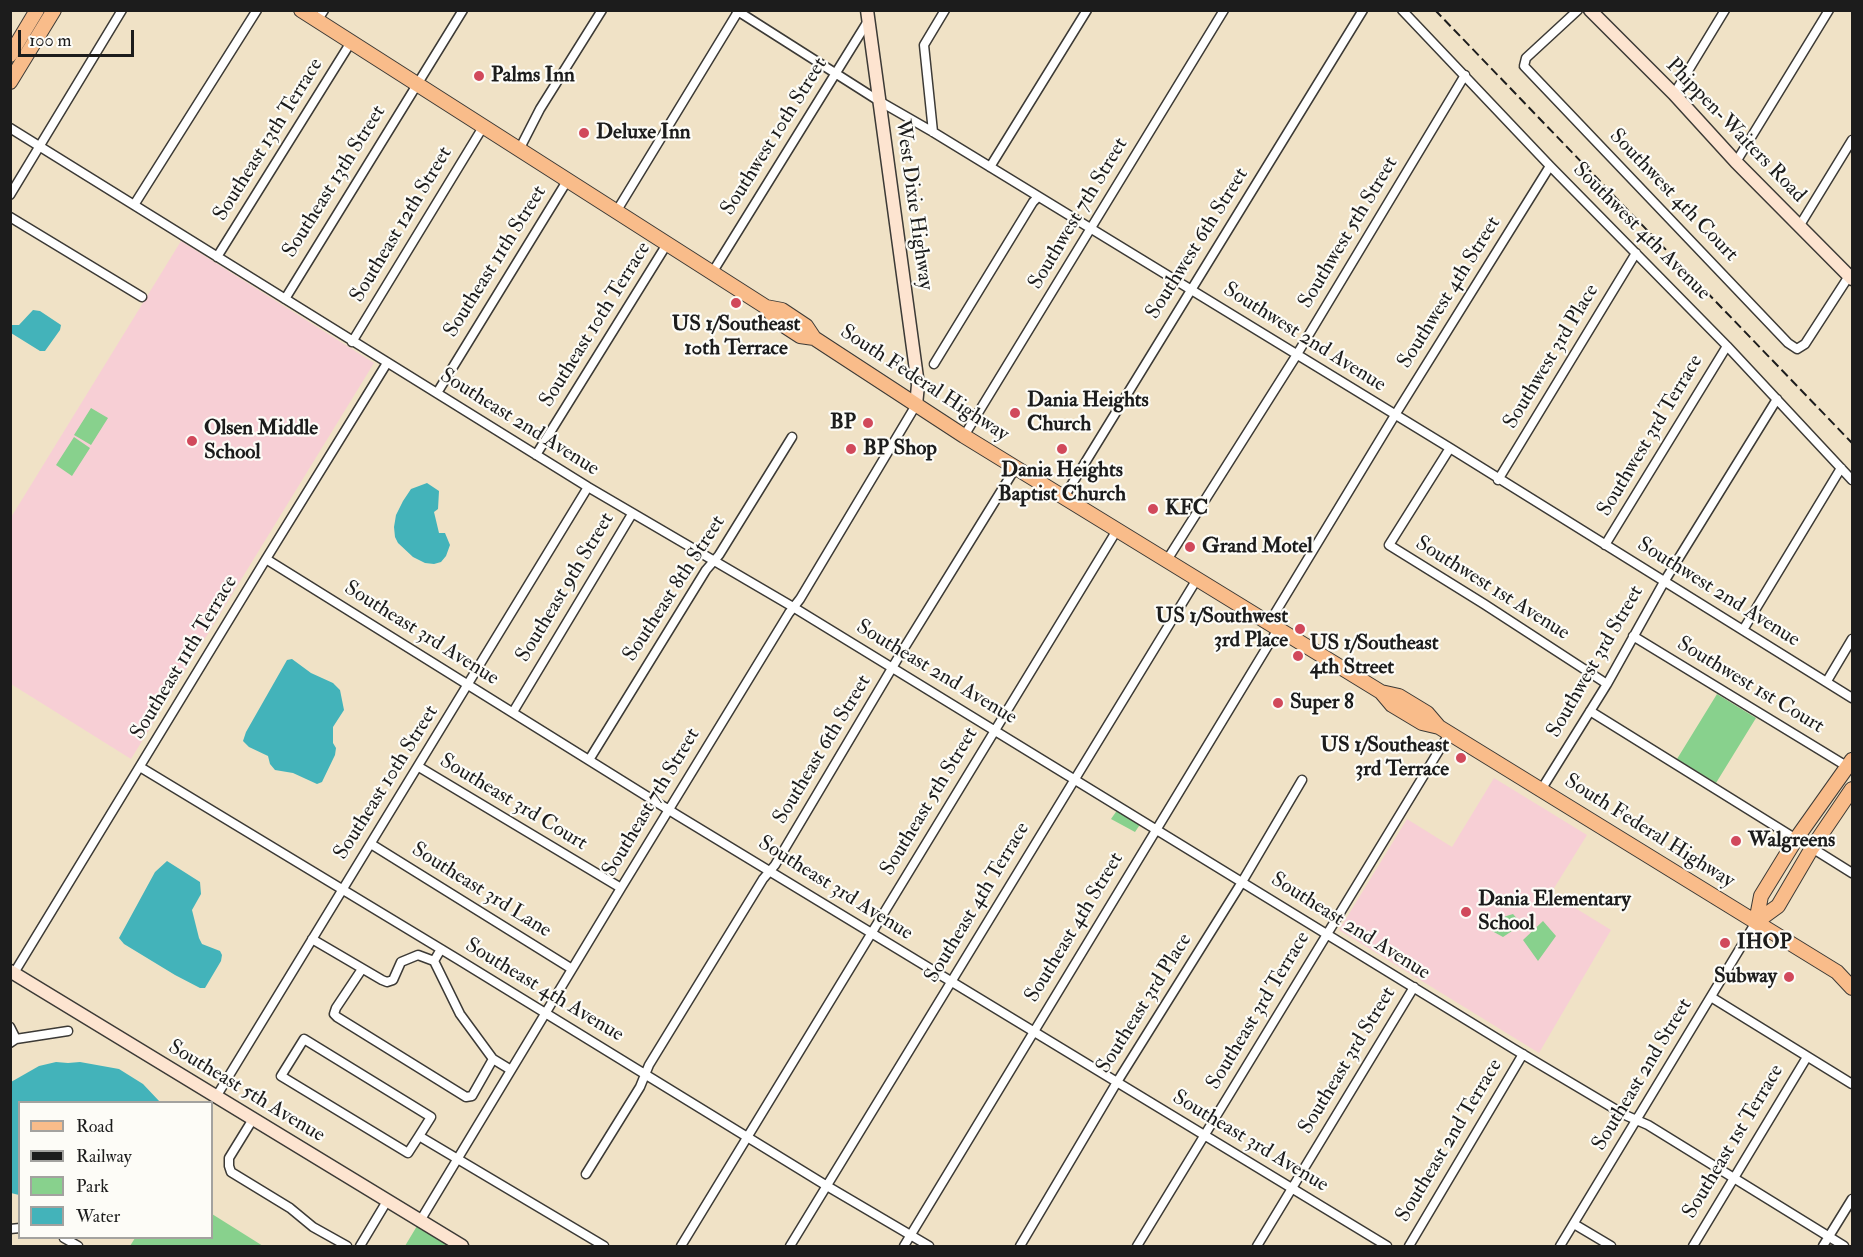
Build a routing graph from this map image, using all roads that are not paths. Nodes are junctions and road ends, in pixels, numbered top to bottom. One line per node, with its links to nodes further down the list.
1 (37, 10): 21 (main road)
2 (54, 10): 24 (main road)
3 (122, 10): 32 (street)
4 (257, 10): 40 (street)
5 (301, 10): 19 (main road, South Federal Highway)
6 (463, 10): 25 (street, Southeast 13th Street)
7 (602, 10): 33 (street)
8 (945, 10): 30 (street)
9 (1087, 10): 36 (street)
10 (1224, 10): 44 (street, Southwest 7th Street)
11 (1363, 10): 50 (street, Southwest 6th Street)
12 (1402, 10): 23 (street, Southwest 4th Avenue)
13 (1578, 10): 49 (street, Southwest 4th Court)
14 (1590, 10): 26 (street, Phippen-Waiters Road)
15 (1725, 10): 26 (street)
16 (1829, 10): 34 (street)
17 (738, 11): 22 (street, Southwest 2nd Avenue); 41 (street)
18 (868, 15): 22 (street, Southwest 10th Street); 27 (street, West Dixie Highway)
19 (320, 16): 20 (main road, South Federal Highway)
20 (351, 42): 25 (main road, South Federal Highway); 47 (street, Southeast 13th Terrace)
21 (10, 54)
22 (835, 73): 27 (street, Southwest 2nd Avenue); 48 (street, Southwest 10th Street)
23 (1465, 75): 35 (street, Southwest 4th Avenue); 55 (street, Southwest 5th Street)
24 (10, 82)
25 (416, 85): 28 (main road, South Federal Highway); 52 (street, Southeast 13th Street)
26 (1674, 94): 34 (street, Phippen-Waiters Road)
27 (879, 101): 30 (street, Southwest 2nd Avenue); 60 (street, West Dixie Highway)
28 (483, 127): 33 (main road, South Federal Highway); 53 (street, Southeast 12th Street)
29 (10, 128): 32 (street, Southeast 2nd Avenue)
30 (933, 132): 36 (street, Southwest 2nd Avenue)
31 (1852, 140): 43 (street)
32 (41, 147): 38 (street); 40 (street, Southeast 2nd Avenue)
33 (519, 150): 37 (main road, South Federal Highway)
34 (1736, 162): 43 (street, Phippen-Waiters Road)
35 (1550, 166): 46 (street, Southwest 4th Avenue); 61 (street, Southwest 4th Street)
36 (990, 167): 39 (street, Southwest 2nd Avenue)
37 (567, 181): 41 (main road, South Federal Highway); 58 (street, Southeast 11th Street)
38 (10, 195)
39 (1038, 197): 44 (street, Southwest 2nd Avenue); 57 (street)
40 (134, 205): 47 (street, Southeast 2nd Avenue)
41 (616, 212): 45 (main road, South Federal Highway)
42 (10, 218): 51 (street)
43 (1800, 225): 49 (street, Phippen-Waiters Road)
44 (1090, 229): 50 (street, Southwest 2nd Avenue); 62 (street, Southwest 7th Street)
45 (667, 244): 48 (main road, South Federal Highway); 65 (street, Southeast 10th Terrace)
46 (1636, 253): 54 (street, Southwest 4th Avenue); 68 (street, Southwest 3rd Place)
47 (217, 257): 52 (street, Southeast 2nd Avenue)
48 (712, 273): 60 (main road, South Federal Highway)
49 (1851, 278)
50 (1190, 290): 55 (street, Southwest 2nd Avenue); 71 (street, Southwest 6th Street)
51 (142, 297)
52 (285, 298): 53 (street, Southeast 2nd Avenue)
53 (352, 342): 56 (street, Southeast 2nd Avenue)
54 (1727, 346): 59 (street, Southwest 4th Avenue); 74 (street, Southwest 3rd Terrace)
55 (1296, 356): 61 (street, Southwest 2nd Avenue); 76 (street, Southwest 5th Street)
56 (387, 363): 58 (street, Southeast 2nd Avenue); 75 (street, Southeast 11th Terrace)
57 (935, 363)
58 (437, 393): 65 (street, Southeast 2nd Avenue)
59 (1777, 399): 67 (street, Southwest 4th Avenue); 79 (street, Southwest 3rd Street)
60 (916, 405): 62 (main road, South Federal Highway); 80 (street, Southeast 7th Street)
61 (1395, 415): 64 (street, Southwest 2nd Avenue); 81 (street, Southwest 4th Street)
62 (964, 436): 66 (main road, South Federal Highway)
63 (792, 437): 77 (street, Southeast 8th Street)
64 (1450, 448): 68 (street, Southwest 2nd Avenue); 87 (street, Southwest 1st Avenue)
65 (536, 455): 70 (street, Southeast 2nd Avenue)
66 (1016, 467): 71 (main road, South Federal Highway); 85 (street, Southeast 6th Street)
67 (1841, 468): 69 (street, Southwest 4th Avenue); 82 (street)
68 (1498, 480): 74 (street, Southwest 2nd Avenue)
69 (1852, 480)
70 (588, 487): 72 (street, Southeast 2nd Avenue); 88 (street, Southeast 10th Street)
71 (1064, 497): 73 (main road, South Federal Highway)
72 (632, 514): 77 (street, Southeast 2nd Avenue); 91 (street, Southeast 9th Street)
73 (1117, 530): 76 (main road, South Federal Highway); 92 (street, Southeast 5th Street)
74 (1605, 545): 79 (street, Southwest 2nd Avenue)
75 (266, 559): 88 (street, Southeast 3rd Avenue); 97 (street, Southeast 11th Terrace)
76 (1167, 560): 78 (main road, South Federal Highway)
77 (714, 561): 80 (street, Southeast 2nd Avenue); 94 (street, Southeast 8th Street)
78 (1197, 579): 81 (main road, South Federal Highway); 98 (street, Southeast 4th Terrace)
79 (1664, 582): 82 (street, Southwest 2nd Avenue); 83 (street, Southwest 3rd Street)
80 (793, 607): 85 (street, Southeast 2nd Avenue); 102 (street, Southeast 7th Street)
81 (1274, 626): 93 (main road, South Federal Highway); 103 (street, Southeast 4th Street)
82 (1743, 630): 86 (street, Southwest 2nd Avenue)
83 (1633, 636): 87 (street, Southwest 3rd Street); 95 (street, Southwest 1st Court)
84 (1852, 639): 86 (street)
85 (893, 668): 92 (street, Southeast 2nd Avenue); 107 (street, Southeast 6th Street)
86 (1827, 681): 89 (street, Southwest 2nd Avenue)
87 (1607, 684): 90 (street, Southwest 3rd Street)
88 (468, 685): 91 (street, Southeast 3rd Avenue); 96 (street, Southeast 10th Street)
89 (1852, 698)
90 (1590, 711): 101 (street, Southwest 3rd Street); 104 (street)
91 (513, 712): 94 (street, Southeast 3rd Avenue)
92 (995, 730): 98 (street, Southeast 2nd Avenue); 113 (street, Southeast 5th Street)
93 (1444, 731): 101 (main road, South Federal Highway); 114 (street, Southeast 3rd Terrace)
94 (589, 760): 102 (street, Southeast 3rd Avenue)
95 (1850, 764): 104 (main road)
96 (419, 766): 105 (street, Southeast 10th Street); 110 (street, Southeast 3rd Court)
97 (140, 767): 111 (street, Southeast 4th Avenue); 120 (street, Southeast 11th Terrace)
98 (1075, 779): 103 (street, Southeast 2nd Avenue); 123 (street, Southeast 4th Terrace)
99 (1302, 780): 109 (street, Southeast 3rd Place)
100 (1852, 789): 106 (main road)
101 (1541, 790): 112 (main road, South Federal Highway)
102 (669, 810): 107 (street, Southeast 3rd Avenue); 110 (street, Southeast 7th Street)
103 (1156, 829): 109 (street, Southeast 2nd Avenue); 130 (street, Southeast 4th Street)
104 (1796, 839): 112 (main road)
105 (371, 844): 111 (street, Southeast 10th Street); 119 (street, Southeast 3rd Lane)
106 (1812, 848): 108 (street); 112 (main road)
107 (770, 870): 113 (street, Southeast 3rd Avenue); 136 (street, Southeast 6th Street)
108 (1852, 873)
109 (1242, 882): 114 (street, Southeast 2nd Avenue); 137 (street, Southeast 3rd Place)
110 (621, 888): 119 (street, Southeast 7th Street)
111 (343, 889): 115 (street, Southeast 10th Street); 116 (street, Southeast 4th Avenue)
112 (1756, 922): 121 (main road, South Federal Highway); 126 (street, Southeast 2nd Street)
113 (872, 933): 123 (street, Southeast 3rd Avenue); 144 (street, Southeast 5th Street)
114 (1327, 933): 124 (street, Southeast 2nd Avenue); 142 (street, Southeast 3rd Terrace)
115 (312, 939): 118 (street); 139 (street, Southeast 10th Street)
116 (441, 949): 117 (street); 127 (street, Southeast 4th Avenue)
117 (434, 961): 118 (street); 134 (street)
118 (362, 969): 134 (street)
119 (572, 969): 127 (street, Southeast 7th Street)
120 (12, 972): 139 (street, Southeast 5th Avenue)
121 (1837, 972): 122 (main road, South Federal Highway); 125 (main road, South Federal Highway)
122 (1852, 976)
123 (951, 982): 130 (street, Southeast 3rd Avenue); 148 (street, Southeast 4th Terrace)
124 (1414, 987): 132 (street, Southeast 2nd Avenue); 149 (street, Southeast 3rd Street)
125 (1852, 988)
126 (1711, 997): 133 (street); 141 (street, Southeast 2nd Street)
127 (546, 1013): 135 (street, Southeast 7th Street); 136 (street, Southeast 4th Avenue)
128 (10, 1027): 131 (street)
129 (68, 1031): 131 (street)
130 (1032, 1032): 137 (street, Southeast 3rd Avenue); 154 (street, Southeast 4th Street)
131 (13, 1041)
132 (1523, 1054): 141 (street, Southeast 2nd Avenue); 168 (street, Southeast 2nd Terrace)
133 (1807, 1057): 138 (street); 147 (street, Southeast 1st Terrace)
134 (493, 1059): 135 (street)
135 (511, 1070): 145 (street, Southeast 7th Street)
136 (645, 1074): 144 (street, Southeast 4th Avenue); 146 (street, Southeast 6th Street)
137 (1117, 1082): 142 (street, Southeast 3rd Avenue); 164 (street, Southeast 3rd Place)
138 (1852, 1084)
139 (216, 1097): 140 (street, Southeast 5th Avenue)
140 (253, 1119): 151 (street, Southeast 5th Avenue); 156 (street)
141 (1637, 1120): 147 (street, Southeast 2nd Avenue); 153 (street, Southeast 2nd Street)
142 (1205, 1135): 149 (street, Southeast 3rd Avenue); 165 (street, Southeast 3rd Terrace)
143 (419, 1136): 143 (street); 145 (street)
144 (747, 1136): 148 (street, Southeast 4th Avenue); 160 (street, Southeast 5th Street)
145 (458, 1159): 152 (street, Southeast 7th Street); 159 (street)
146 (586, 1174)
147 (1734, 1178): 155 (street, Southeast 2nd Avenue); 171 (street, Southeast 1st Terrace)
148 (827, 1186): 154 (street, Southeast 4th Avenue); 161 (street, Southeast 4th Terrace)
149 (1292, 1189): 166 (street, Southeast 3rd Street); 167 (street, Southeast 3rd Avenue)
150 (1852, 1199): 155 (street)
151 (387, 1201): 152 (street, Southeast 5th Avenue); 157 (street)
152 (420, 1221): 158 (street, Southeast 5th Avenue)
153 (1574, 1224): 169 (street, Southeast 2nd Street); 170 (street)
154 (910, 1235): 162 (street, Southeast 4th Street); 163 (street, Southeast 4th Avenue)
155 (1829, 1237): 172 (street); 173 (street, Southeast 2nd Avenue)
156 (346, 1246)
157 (360, 1246)
158 (462, 1246)
159 (604, 1246)
160 (681, 1246)
161 (790, 1246)
162 (904, 1246)
163 (928, 1246)
164 (1020, 1246)
165 (1137, 1246)
166 (1257, 1246)
167 (1387, 1246)
168 (1408, 1246)
169 (1560, 1246)
170 (1611, 1246)
171 (1693, 1246)
172 (1823, 1246)
173 (1844, 1246)

